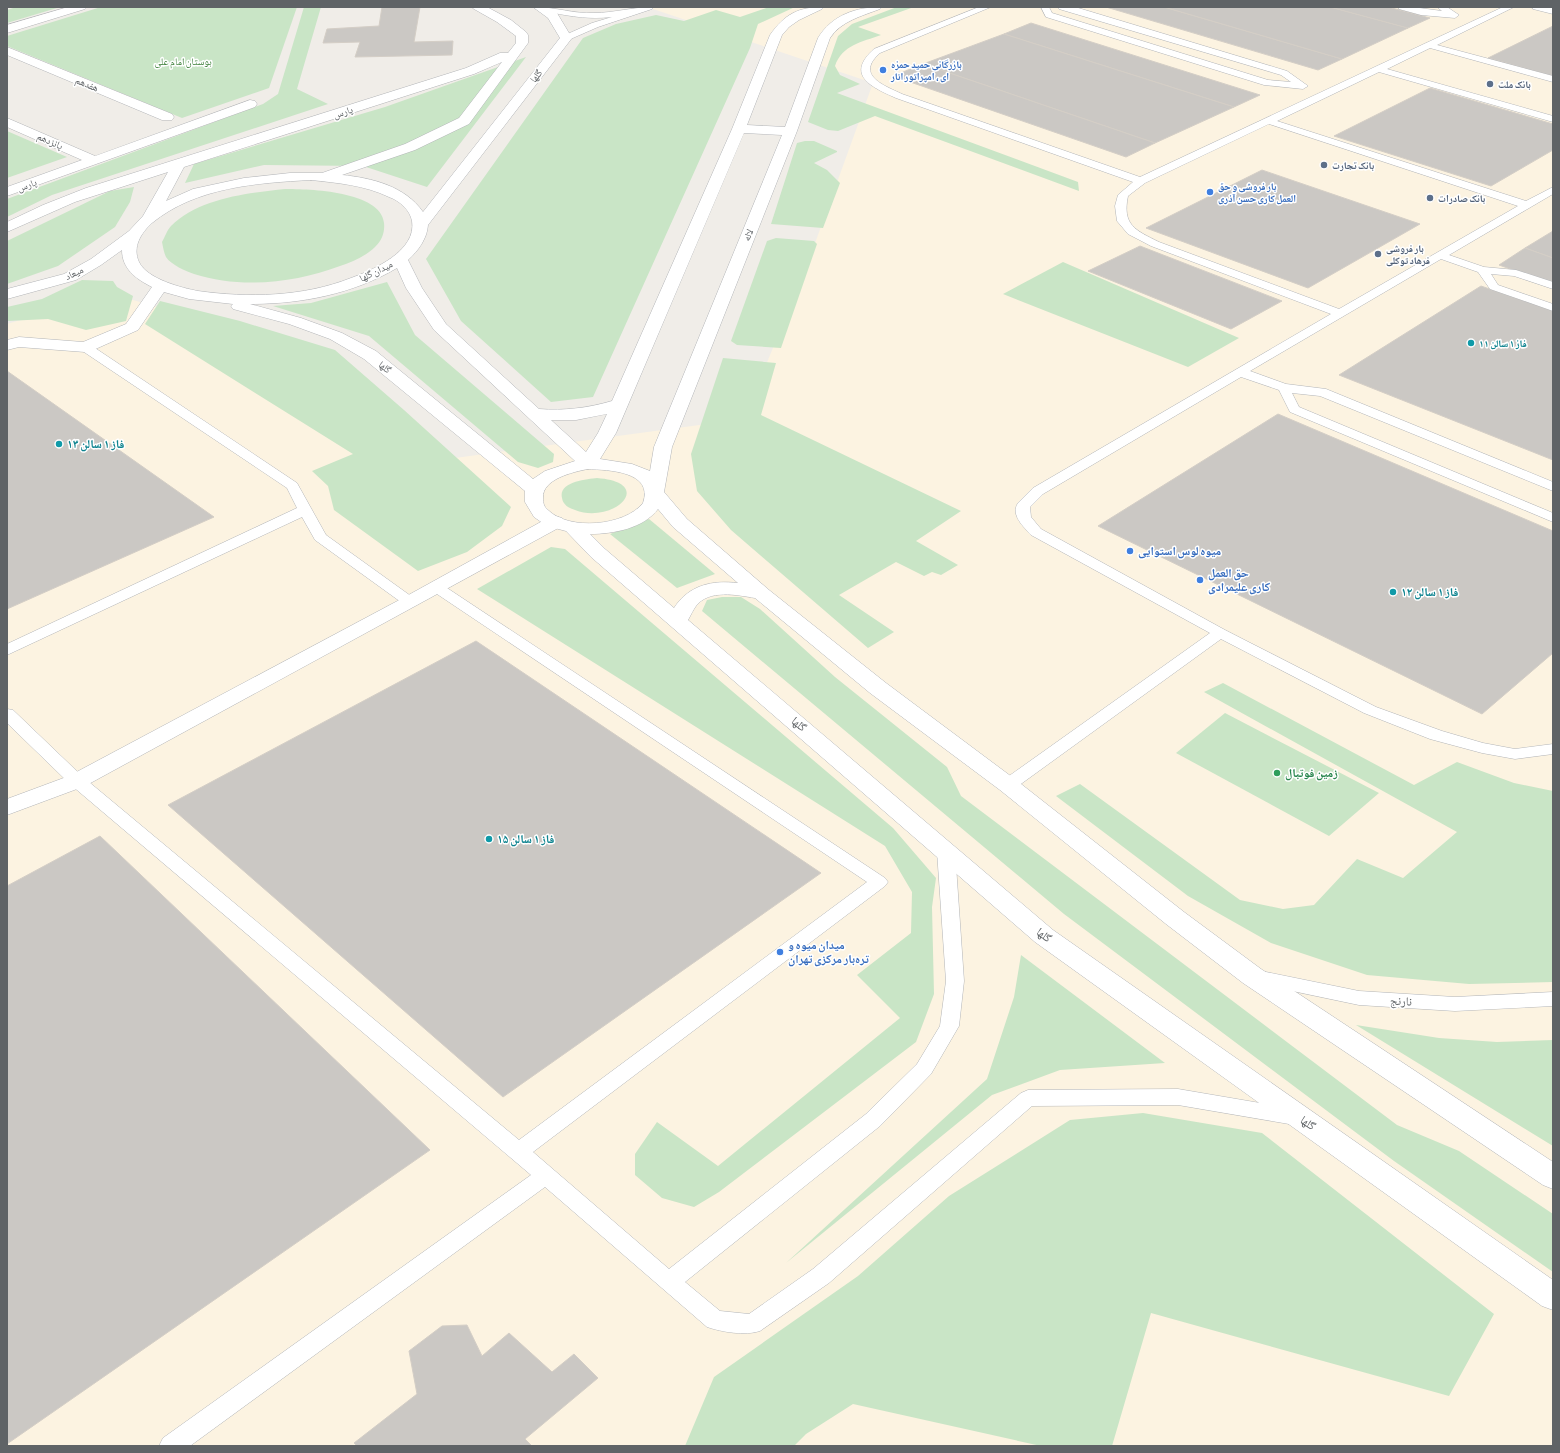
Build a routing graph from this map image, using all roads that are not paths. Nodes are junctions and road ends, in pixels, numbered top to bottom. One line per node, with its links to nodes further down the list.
1 (77, 7): 18 (street)
2 (478, 7): 36 (street)
3 (539, 7): 15 (lane); 19 (street)
4 (649, 7): 15 (lane)
5 (818, 7): 32 (street)
6 (876, 7): 33 (street, لاله)
7 (987, 7): 37 (lane)
8 (1045, 7): 25 (lane)
9 (1062, 7): 25 (lane)
10 (1402, 7): 16 (lane)
11 (1441, 7): 16 (lane)
12 (1510, 7): 17 (lane)
13 (1536, 7): 14 (lane)
14 (1553, 11)
15 (630, 12): 19 (lane)
16 (1462, 17): 17 (lane)
17 (1480, 21): 20 (lane)
18 (7, 29)
19 (566, 38): 42 (street, گلها)
20 (1429, 45): 23 (lane); 24 (lane)
21 (7, 51): 28 (street, هفدهم)
22 (504, 56): 35 (street, پارس)
23 (1378, 69): 26 (lane); 29 (lane)
24 (1553, 79)
25 (1303, 86): 26 (lane)
26 (1327, 93): 30 (lane)
27 (250, 104): 34 (street, پارس)
28 (168, 117)
29 (1553, 119)
30 (1268, 121): 37 (lane); 40 (lane)
31 (7, 122): 34 (street, پانزدهم)
32 (740, 129): 33 (street); 58 (street)
33 (790, 131): 63 (street, لاله)
34 (93, 160): 39 (street, پارس)
35 (179, 164): 41 (street); 43 (street, پارس)
36 (321, 177): 41 (street); 42 (street)
37 (1141, 181): 53 (lane)
38 (1553, 190): 40 (lane)
39 (7, 192)
40 (1526, 205): 45 (lane)
41 (149, 217): 44 (street)
42 (422, 223): 46 (street, میدان گلها)
43 (7, 228)
44 (133, 234): 48 (street, میدان گلها); 50 (street, میعاد)
45 (1440, 255): 47 (lane); 53 (lane)
46 (400, 259): 51 (street, میدان گلها); 59 (street)
47 (1482, 270): 49 (lane); 52 (lane)
48 (160, 285): 51 (street, میدان گلها); 55 (street)
49 (1553, 286)
50 (7, 294)
51 (205, 297): 62 (street, گلها)
52 (1553, 308)
53 (1340, 313): 56 (lane)
54 (7, 345): 55 (street)
55 (85, 347): 64 (lane)
56 (1240, 372): 57 (lane); 71 (lane)
57 (1284, 388): 61 (lane); 65 (lane)
58 (618, 405): 59 (street); 60 (street)
59 (533, 414): 60 (street)
60 (588, 464): 62 (street); 63 (street)
61 (1553, 487)
62 (535, 490): 66 (street, گلها)
63 (655, 492): 66 (street, لاله); 68 (street)
64 (305, 510): 69 (lane); 72 (lane)
65 (1553, 518)
66 (564, 525): 67 (street); 70 (street, گلها)
67 (436, 587): 69 (street); 82 (lane)
68 (762, 594): 70 (street); 76 (street)
69 (410, 602): 75 (street)
70 (678, 620): 78 (street, گلها)
71 (1220, 633): 74 (lane); 76 (lane)
72 (7, 650)
73 (7, 714): 75 (lane)
74 (1553, 749)
75 (77, 781): 77 (street); 82 (lane)
76 (1008, 785): 79 (street)
77 (7, 807)
78 (946, 851): 81 (street, گلها); 85 (lane)
79 (1252, 976): 80 (lane, نارنج); 84 (street)
80 (1553, 999)
81 (1300, 1118): 85 (lane); 86 (street, گلها)
82 (518, 1152): 83 (lane)
83 (546, 1175): 85 (lane); 87 (lane)
84 (1553, 1178)
85 (669, 1282)
86 (1553, 1297)
87 (170, 1446)

